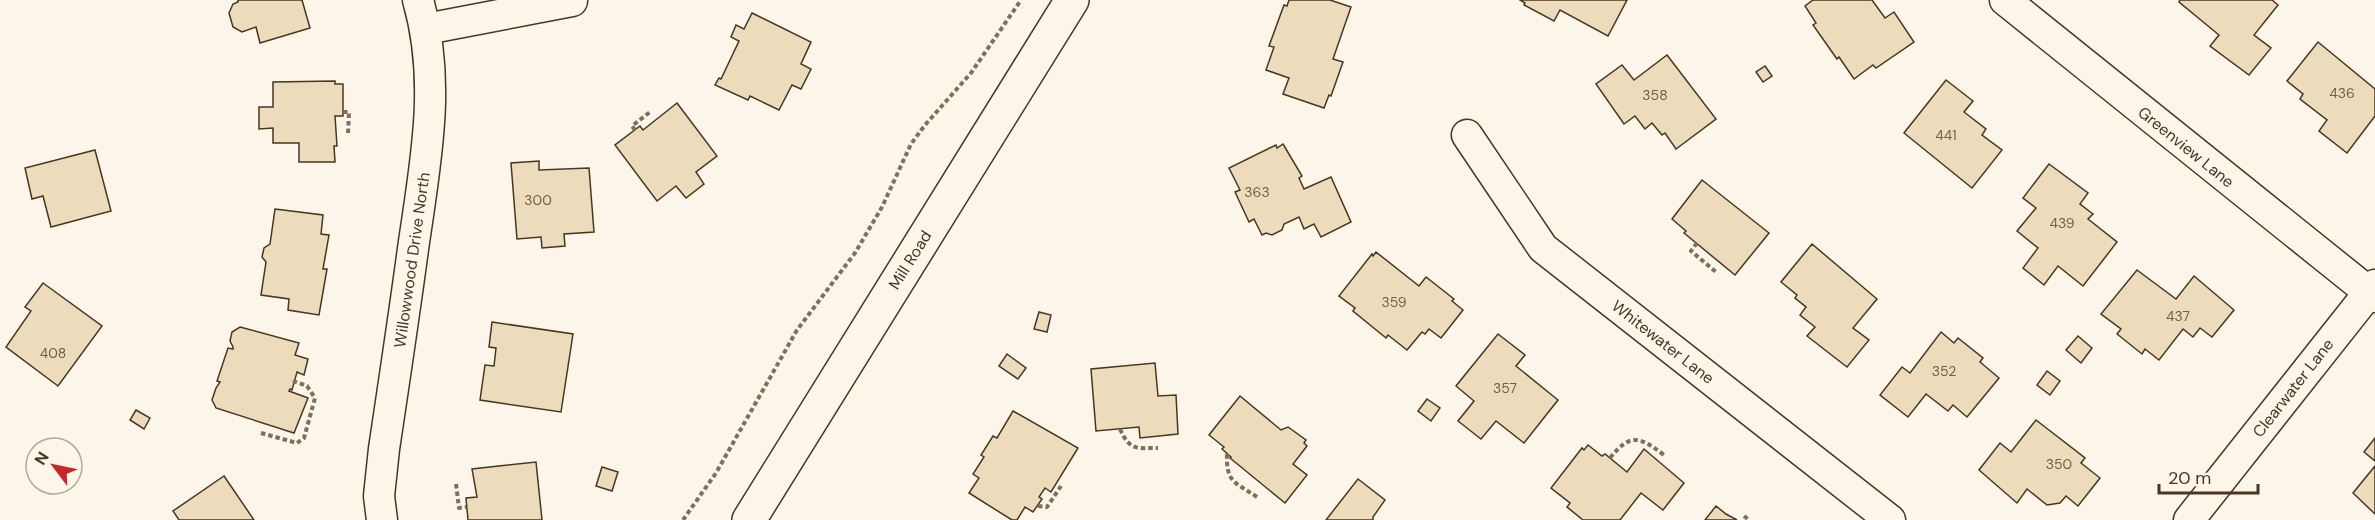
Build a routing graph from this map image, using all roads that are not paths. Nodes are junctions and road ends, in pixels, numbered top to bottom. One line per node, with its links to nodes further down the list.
1 (418, 0): 5 (street, Willowwood Drive North)
2 (1072, 0): 9 (street, Mill Road)
3 (2005, 0): 7 (street, Greenview Lane)
4 (572, 2): 5 (street)
5 (426, 29): 8 (street, Willowwood Drive North)
6 (1467, 135): 10 (street, Whitewater Lane)
7 (2373, 291): 11 (street, Clearwater Lane)
8 (382, 520)
9 (748, 520)
10 (1890, 520)
11 (2189, 520)

